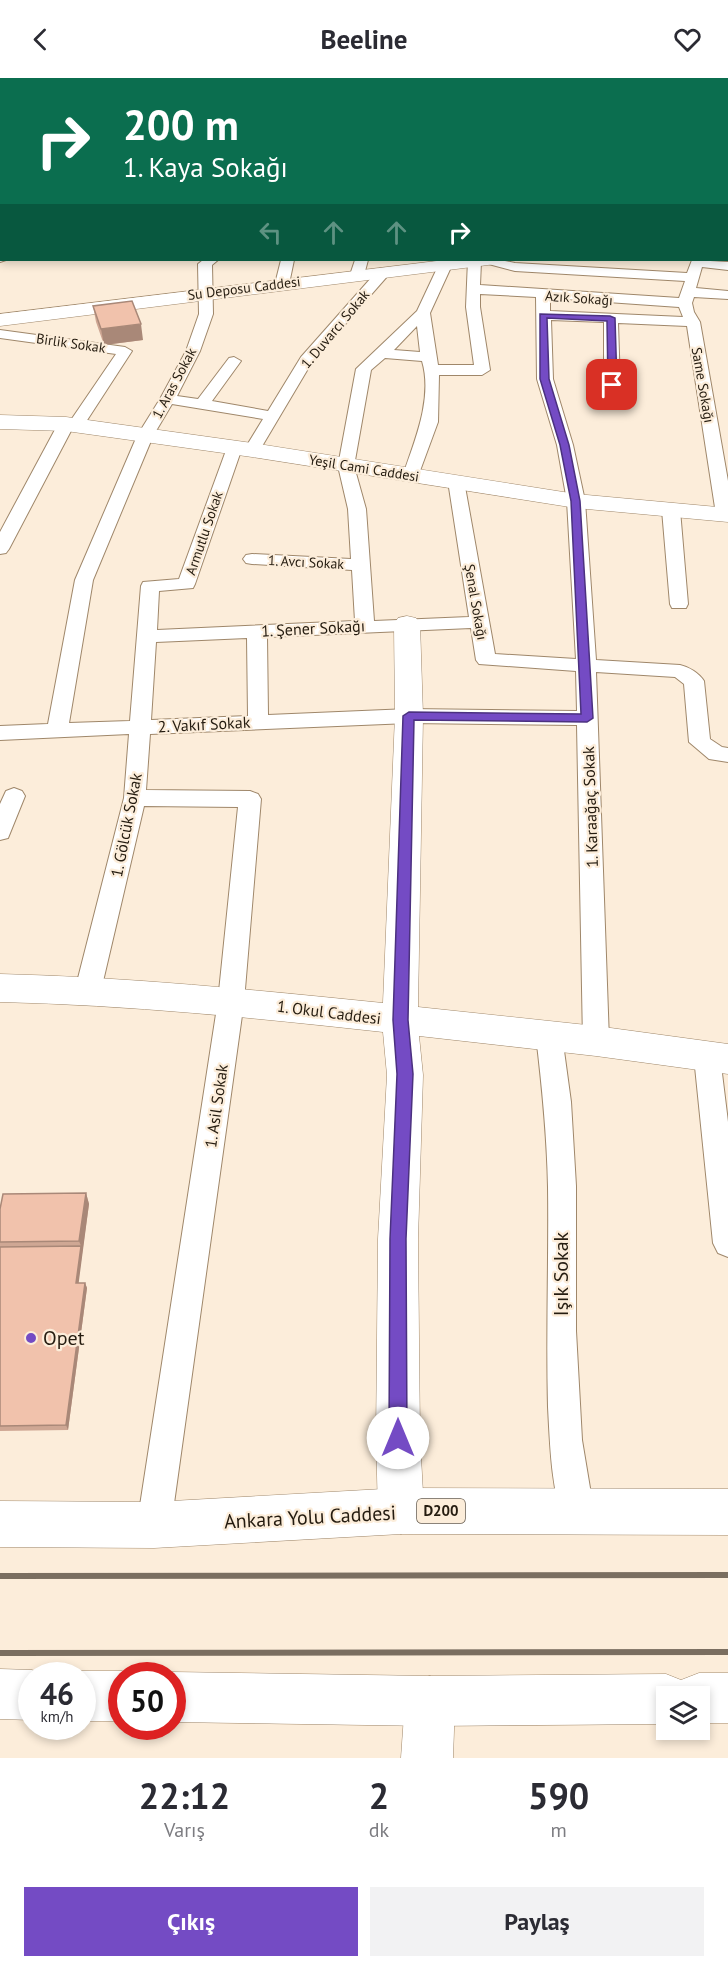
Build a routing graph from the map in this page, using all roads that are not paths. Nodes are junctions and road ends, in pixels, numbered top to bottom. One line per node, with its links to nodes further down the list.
1 (210, 261): 13 (street, 1. Aras Sokak)
2 (287, 261): 11 (street)
3 (472, 261): 6 (main road, Su Deposu Caddesi)
4 (484, 261): 12 (street)
5 (488, 261): 10 (street)
6 (449, 263): 9 (main road, Su Deposu Caddesi); 16 (street)
7 (728, 266): 10 (street)
8 (359, 267): 9 (main road, Su Deposu Caddesi); 11 (main road, Su Deposu Caddesi)
9 (384, 272): 28 (street, 1. Duvarcı Sokak)
10 (693, 279): 14 (street, Azık Sokağı); 15 (street); 20 (street, Same Sokağı)
11 (282, 284): 13 (main road, Su Deposu Caddesi)
12 (473, 289): 14 (street, Azık Sokağı); 24 (street)
13 (205, 292): 19 (main road, Su Deposu Caddesi); 26 (street, 1. Aras Sokak)
14 (543, 295): 17 (street, 1. Karaağaç Sokak)
15 (728, 295)
16 (423, 313): 22 (street); 24 (street)
17 (543, 315): 18 (street); 36 (street, 1. Karaağaç Sokak)
18 (610, 318): 20 (street); 25 (street)
19 (0, 320)
20 (693, 322): 38 (street, Same Sokağı)
21 (0, 334): 30 (street, Birlik Sokak)
22 (382, 353): 24 (street); 33 (street)
23 (234, 361): 27 (street)
24 (430, 363): 34 (street)
25 (612, 385)
26 (168, 399): 27 (street); 31 (street, 1. Aras Sokak)
27 (202, 404): 28 (street)
28 (272, 416): 32 (street, 1. Duvarcı Sokak)
29 (0, 422): 30 (main road, Yeşil Cami Caddesi)
30 (71, 425): 31 (main road, Yeşil Cami Caddesi); 39 (street)
31 (145, 436): 32 (main road, Yeşil Cami Caddesi); 54 (street, 1. Aras Sokak)
32 (243, 449): 33 (main road, Yeşil Cami Caddesi); 42 (street, Armutlu Sokak)
33 (346, 466): 34 (main road, Yeşil Cami Caddesi); 41 (street, 1. Avcı Sokak)
34 (411, 475): 35 (main road, Yeşil Cami Caddesi)
35 (456, 481): 36 (main road, Yeşil Cami Caddesi); 44 (street, Şenal Sokağı)
36 (576, 501): 37 (main road, Yeşil Cami Caddesi); 49 (street, 1. Karaağaç Sokak)
37 (671, 510): 38 (main road, Yeşil Cami Caddesi); 43 (street)
38 (727, 515)
39 (0, 549)
40 (252, 559): 41 (street, 1. Avcı Sokak)
41 (361, 565): 46 (street, 1. Avcı Sokak)
42 (150, 586): 48 (street, 1. Gölcük Sokak)
43 (679, 604)
44 (480, 622): 45 (street, 1. Şener Sokağı); 49 (street, Şenal Sokağı)
45 (407, 624): 46 (street, 1. Şener Sokağı); 50 (main road)
46 (365, 626): 47 (street, 1. Şener Sokağı)
47 (257, 631): 48 (street, 1. Şener Sokağı); 52 (street)
48 (147, 636): 53 (street, 1. Gölcük Sokak)
49 (586, 665): 51 (street, 1. Karaağaç Sokak); 56 (street)
50 (409, 716): 51 (street, 2. Vakıf Sokak); 52 (street, 2. Vakıf Sokak); 63 (main road)
51 (587, 718): 65 (street, 1. Karaağaç Sokak)
52 (258, 722): 53 (street, 2. Vakıf Sokak)
53 (141, 727): 54 (street, 2. Vakıf Sokak); 58 (street, 1. Gölcük Sokak)
54 (57, 731): 55 (street, 2. Vakıf Sokak)
55 (0, 733)
56 (728, 755)
57 (14, 796): 59 (street)
58 (135, 798): 61 (street, 1. Gölcük Sokak); 62 (street, 1. Asil Sokak)
59 (0, 832)
60 (0, 988): 61 (main road, 1. Okul Caddesi)
61 (88, 990): 62 (main road, 1. Okul Caddesi)
62 (231, 1000): 63 (main road, 1. Okul Caddesi); 72 (street, 1. Asil Sokak)
63 (400, 1020): 64 (main road, 1. Okul Caddesi); 68 (main road)
64 (549, 1036): 65 (main road, 1. Okul Caddesi); 69 (street, Işık Sokak)
65 (597, 1041): 66 (main road, 1. Okul Caddesi)
66 (717, 1058): 67 (street)
67 (728, 1243)
68 (401, 1511): 69 (main road, Ankara Yolu Caddesi / D200); 72 (main road, Ankara Yolu Caddesi / D200)
69 (577, 1512): 70 (main road, Ankara Yolu Caddesi / D200)
70 (728, 1512)
71 (0, 1524): 72 (main road, Ankara Yolu Caddesi / D200)
72 (154, 1526)
73 (0, 1694): 74 (main road)
74 (18, 1695)
75 (186, 1697): 79 (main road)
76 (710, 1698): 77 (main road)
77 (728, 1698)
78 (656, 1699): 79 (main road)
79 (430, 1701): 80 (main road)
80 (427, 1758)

